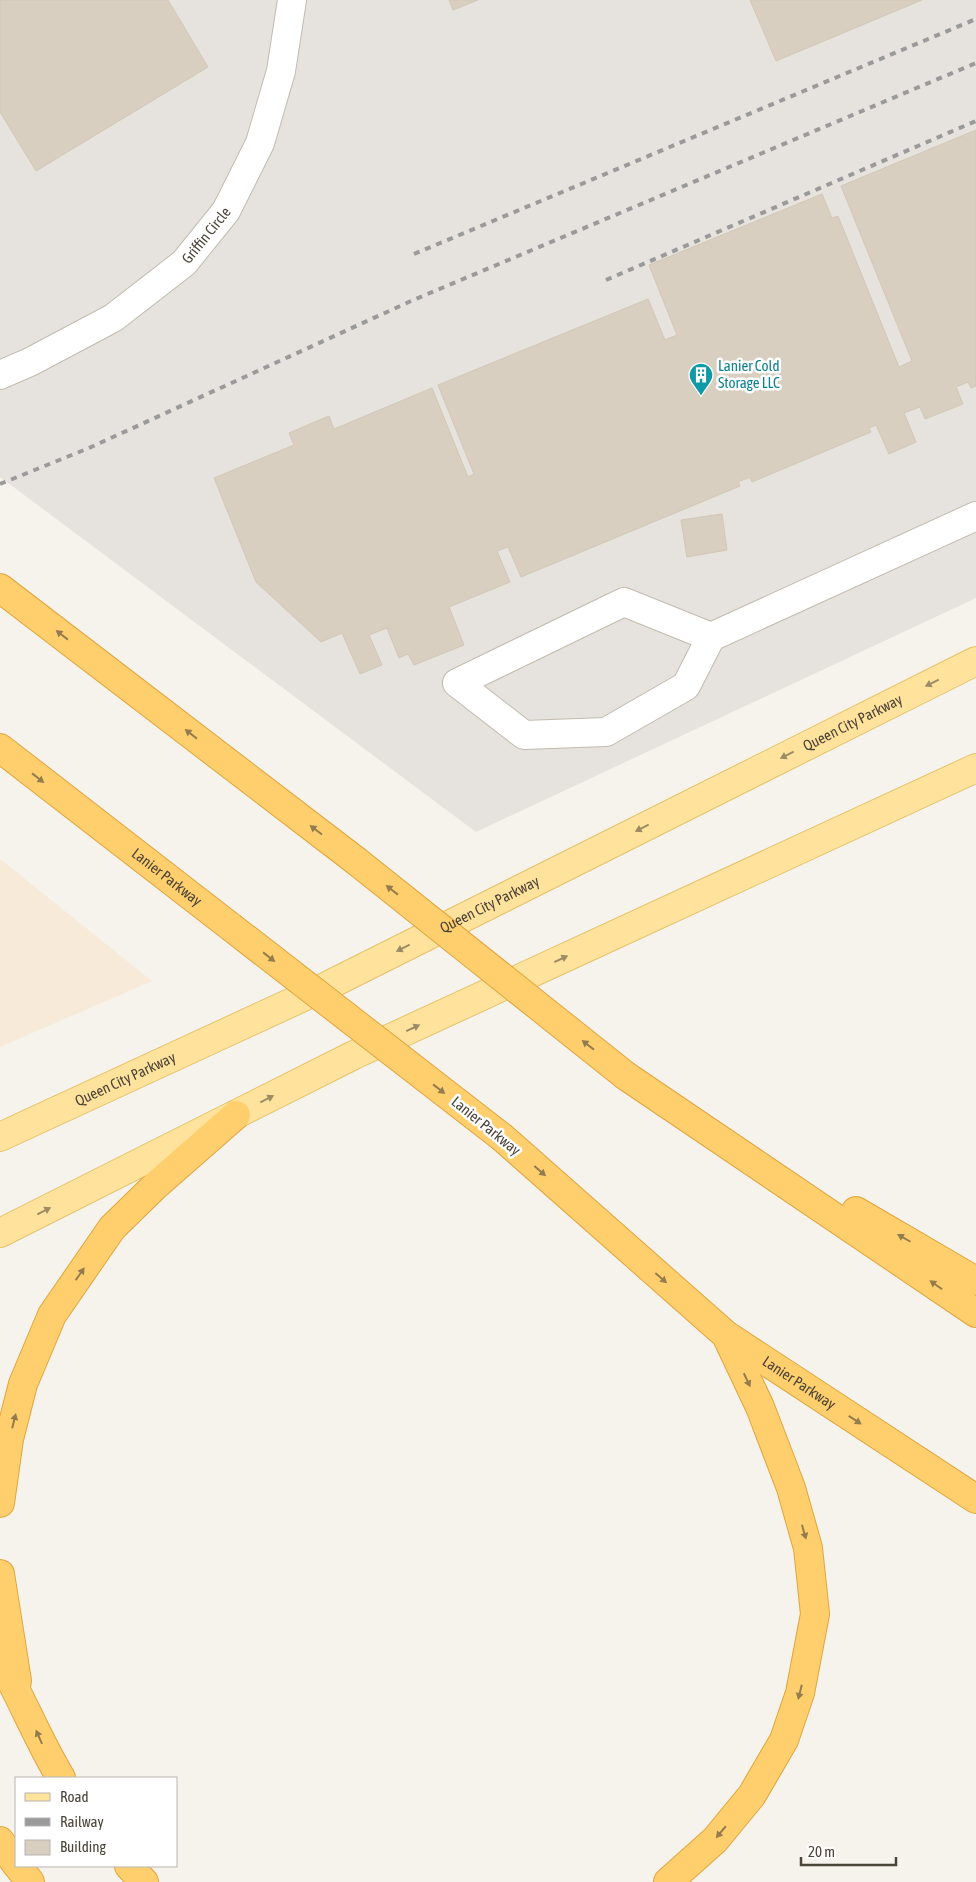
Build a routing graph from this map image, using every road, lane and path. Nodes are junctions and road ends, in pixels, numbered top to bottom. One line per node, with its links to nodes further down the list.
1 (292, 0): 2 (street, Griffin Circle)
2 (0, 375)
3 (976, 516): 5 (street)
4 (0, 588): 9 (highway, one-way to 4, bridge)
5 (711, 637): 5 (street)
6 (976, 661): 11 (main road, Queen City Parkway, one-way to 11)
7 (0, 748): 15 (highway, Lanier Parkway, one-way to 15, bridge)
8 (976, 768): 10 (main road, one-way to 8)
9 (626, 1076): 13 (highway, one-way to 9); 14 (highway, one-way to 9)
10 (236, 1115): 12 (main road, one-way to 10); 17 (highway, one-way to 10)
11 (0, 1137)
12 (0, 1233)
13 (976, 1281)
14 (976, 1313)
15 (726, 1336): 16 (highway, Lanier Parkway, one-way to 16); 28 (highway, one-way to 28)
16 (976, 1499)
17 (0, 1503)
18 (0, 1574): 20 (highway)
19 (0, 1660): 20 (highway)
20 (20, 1695): 21 (highway, one-way to 20)
21 (60, 1777)
22 (0, 1841): 23 (highway)
23 (15, 1862)
24 (19, 1867): 26 (highway)
25 (130, 1867): 27 (highway)
26 (30, 1882)
27 (144, 1882)
28 (668, 1882)

